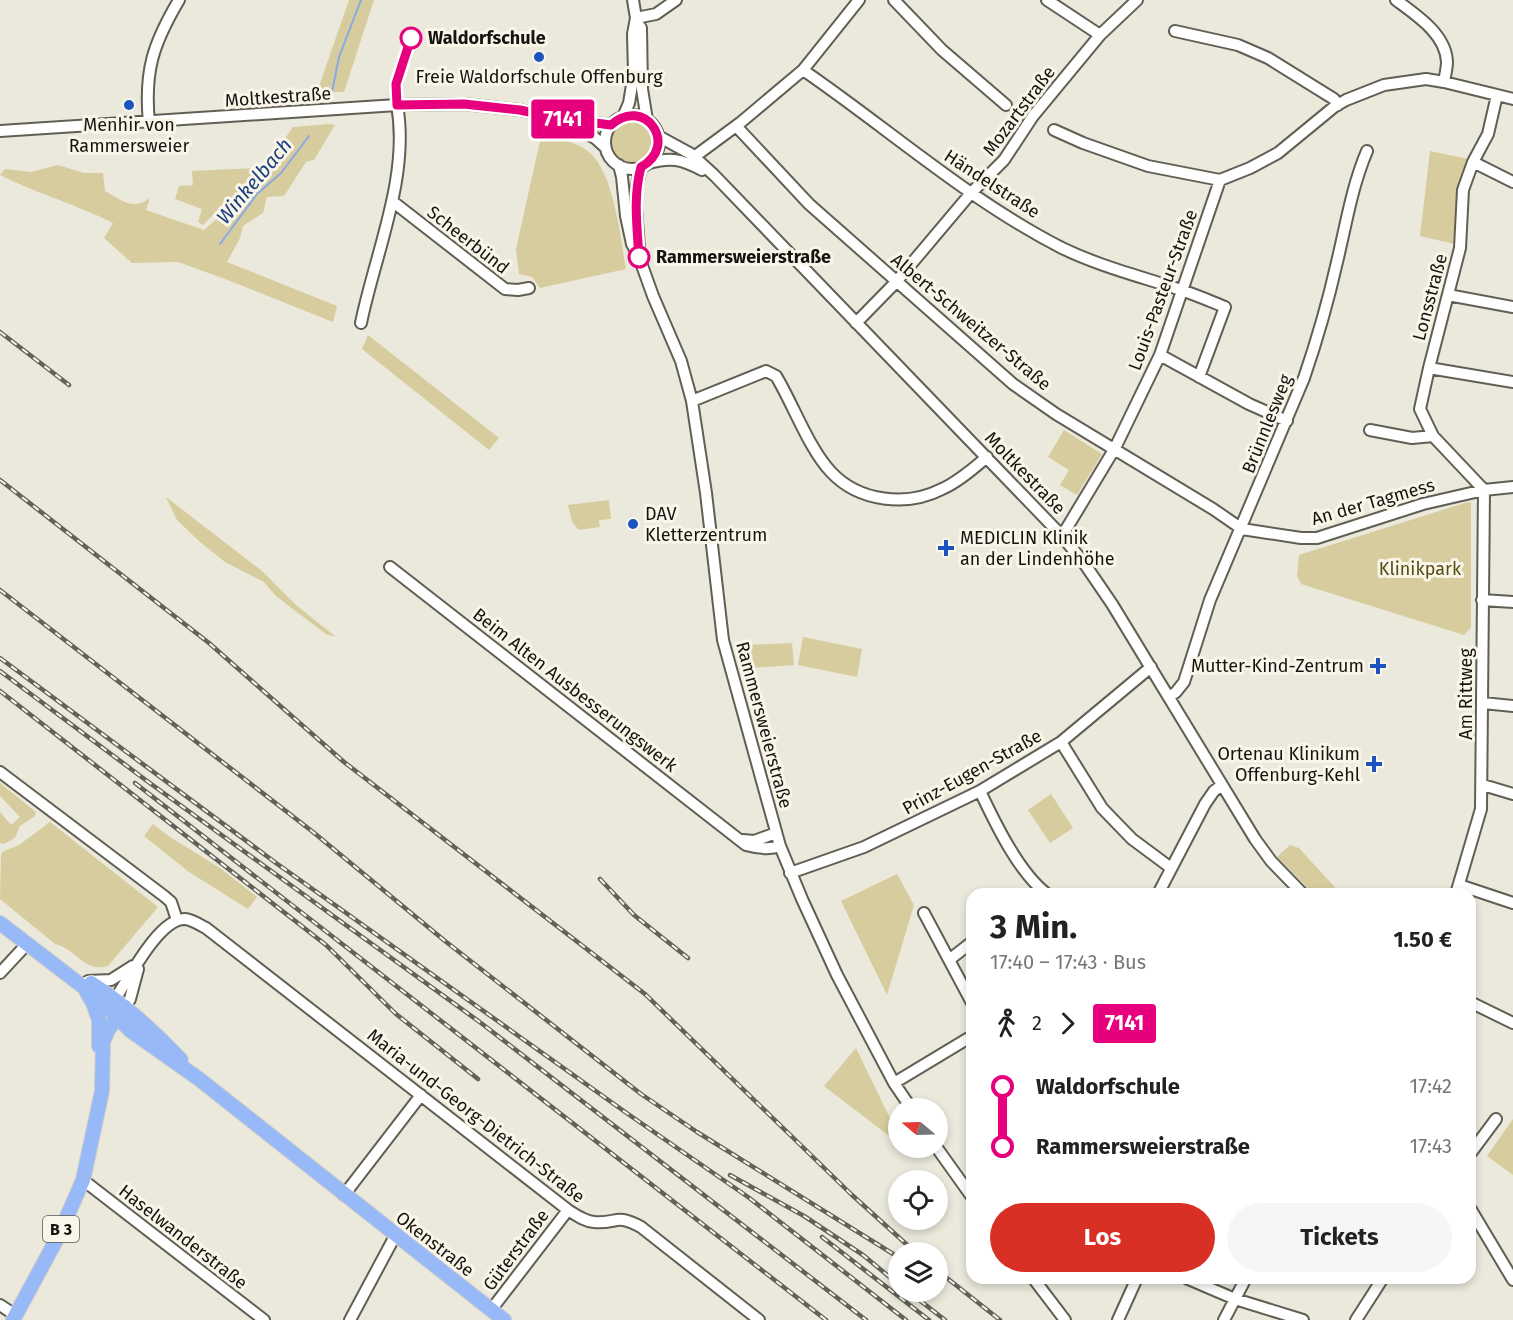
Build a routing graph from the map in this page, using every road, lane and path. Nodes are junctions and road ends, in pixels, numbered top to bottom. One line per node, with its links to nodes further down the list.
1 (179, 0): 22 (street)
2 (633, 0): 9 (street)
3 (676, 0): 9 (street)
4 (859, 0): 12 (street)
5 (894, 0): 17 (street)
6 (1047, 0): 11 (street)
7 (1137, 0): 11 (street, Mozartstraße)
8 (1396, 0): 13 (street)
9 (636, 20): 19 (street); 21 (street)
10 (1175, 31): 18 (street)
11 (1100, 35): 37 (street, Mozartstraße)
12 (802, 70): 24 (street); 37 (street, Händelstraße)
13 (1444, 82): 14 (street); 18 (street)
14 (1497, 95): 15 (street); 31 (street, Lonsstraße)
15 (1513, 99)
16 (397, 105): 20 (street, Moltkestraße); 22 (street, Moltkestraße); 38 (street)
17 (1006, 105)
18 (1338, 105): 35 (street)
19 (623, 117): 21 (street); 23 (street)
20 (557, 118): 23 (street, Moltkestraße); 28 (street, Moltkestraße)
21 (647, 120): 27 (street)
22 (149, 123): 26 (street, Moltkestraße)
23 (611, 125): 28 (street)
24 (736, 126): 30 (street); 40 (street, Albert-Schweitzer-Straße)
25 (1054, 130): 35 (street)
26 (0, 131)
27 (658, 136): 30 (street, Moltkestraße); 33 (street)
28 (605, 147): 32 (street)
29 (1367, 151): 52 (street, Brünnlesweg)
30 (694, 157): 34 (street, Moltkestraße)
31 (1473, 162): 36 (street); 43 (street, Lonsstraße)
32 (619, 165): 33 (street); 39 (street, Rammersweierstraße)
33 (645, 165): 34 (street, Moltkestraße); 39 (street, Rammersweierstraße)
34 (714, 175): 46 (street, Moltkestraße)
35 (1220, 180): 42 (street, Louis-Pasteur-Straße)
36 (1513, 182)
37 (971, 194): 40 (street, Mozartstraße); 42 (street, Händelstraße)
38 (392, 201): 41 (street, Scheerbünd); 45 (street)
39 (639, 257): 51 (street, Rammersweierstraße)
40 (896, 282): 46 (street, Mozartstraße); 55 (street, Albert-Schweitzer-Straße)
41 (529, 288)
42 (1181, 290): 47 (street, Louis-Pasteur-Straße); 49 (street, Händelstraße)
43 (1448, 295): 44 (street); 48 (street, Lonsstraße)
44 (1513, 307)
45 (362, 317)
46 (856, 323): 56 (street, Moltkestraße)
47 (1160, 355): 49 (street); 55 (street, Louis-Pasteur-Straße)
48 (1429, 368): 50 (street); 54 (street, Lonsstraße)
49 (1199, 377): 52 (street)
50 (1513, 382)
51 (692, 401): 56 (street); 74 (street, Rammersweierstraße)
52 (1287, 421): 59 (street, Brünnlesweg)
53 (1370, 430): 54 (street)
54 (1433, 436): 58 (street, Lonsstraße)
55 (1115, 448): 59 (street, Albert-Schweitzer-Straße); 60 (street, Louis-Pasteur-Straße)
56 (987, 457): 60 (street, Moltkestraße)
57 (1513, 487): 58 (street, An der Tagmess)
58 (1484, 490): 59 (street, An der Tagmess); 62 (street, Am Rittweg)
59 (1242, 529): 65 (street, Brünnlesweg)
60 (1062, 536): 64 (street, Moltkestraße)
61 (390, 567): 75 (street, Beim Alten Ausbesserungswerk)
62 (1482, 600): 63 (street); 66 (street, Am Rittweg)
63 (1513, 602)
64 (1151, 667): 65 (street, Moltkestraße); 68 (street, Prinz-Eugen-Straße)
65 (1169, 697): 70 (street, Moltkestraße)
66 (1483, 703): 67 (street); 71 (street, Am Rittweg)
67 (1513, 706)
68 (1061, 742): 72 (street, Prinz-Eugen-Straße); 77 (street)
69 (0, 772): 86 (street)
70 (1222, 785): 77 (street); 81 (street, Moltkestraße)
71 (1483, 785): 73 (street); 82 (street, Am Rittweg)
72 (980, 791): 78 (street, Prinz-Eugen-Straße); 79 (street)
73 (1513, 794)
74 (776, 833): 75 (street); 76 (street, Rammersweierstraße)
75 (740, 840): 76 (street, Beim Alten Ausbesserungswerk)
76 (780, 846): 78 (street, Rammersweierstraße)
77 (1171, 868): 80 (street)
78 (790, 873): 103 (street, Rammersweierstraße)
79 (1036, 888)
80 (1161, 888)
81 (1296, 888)
82 (1458, 888)
83 (1476, 894): 84 (street)
84 (1513, 903)
85 (924, 913): 91 (street)
86 (177, 920): 90 (street); 104 (street, Maria-und-Georg-Dietrich-Straße)
87 (0, 922): 88 (main road, Okenstraße / B 3)
88 (27, 944): 92 (street); 93 (main road, Okenstraße / B 3)
89 (966, 947): 91 (street)
90 (140, 960): 93 (street); 96 (street)
91 (949, 960): 94 (street)
92 (0, 973)
93 (86, 984): 96 (main road, Okenstraße / B 3); 97 (main road, B 3)
94 (966, 992)
95 (1476, 1005): 98 (street)
96 (116, 1008): 97 (main road); 99 (main road, Okenstraße / B 3); 101 (main road, B 3); 102 (main road, Okenstraße)
97 (99, 1020): 101 (main road, B 3)
98 (1513, 1023)
99 (131, 1031): 101 (main road); 102 (main road, Okenstraße)
100 (966, 1040): 103 (street)
101 (102, 1057): 109 (main road, B 3)
102 (199, 1079): 111 (main road, Okenstraße)
103 (894, 1083): 105 (street, Rammersweierstraße)
104 (421, 1095): 111 (street); 112 (street, Maria-und-Georg-Dietrich-Straße)
105 (904, 1098)
106 (1496, 1119): 107 (street)
107 (1476, 1146)
108 (944, 1158): 110 (street)
109 (82, 1180): 124 (main road, B 3); 125 (street, Haselwanderstraße)
110 (966, 1189)
111 (344, 1195): 114 (main road, Okenstraße)
112 (568, 1209): 123 (street, Güterstraße); 128 (street, Maria-und-Georg-Dietrich-Straße)
113 (1476, 1218): 115 (street)
114 (395, 1236): 123 (main road, Okenstraße); 126 (street)
115 (1513, 1280)
116 (1038, 1284): 129 (street)
117 (1134, 1284): 130 (street)
118 (1200, 1284): 121 (street)
119 (1243, 1284): 121 (street)
120 (1379, 1284): 133 (street)
121 (1235, 1299): 131 (street); 132 (street)
122 (0, 1305): 124 (street)
123 (491, 1310): 127 (main road, Okenstraße)
124 (14, 1318)
125 (264, 1320)
126 (350, 1320)
127 (504, 1320)
128 (759, 1320)
129 (1065, 1320)
130 (1118, 1320)
131 (1224, 1320)
132 (1303, 1320)
133 (1356, 1320)

